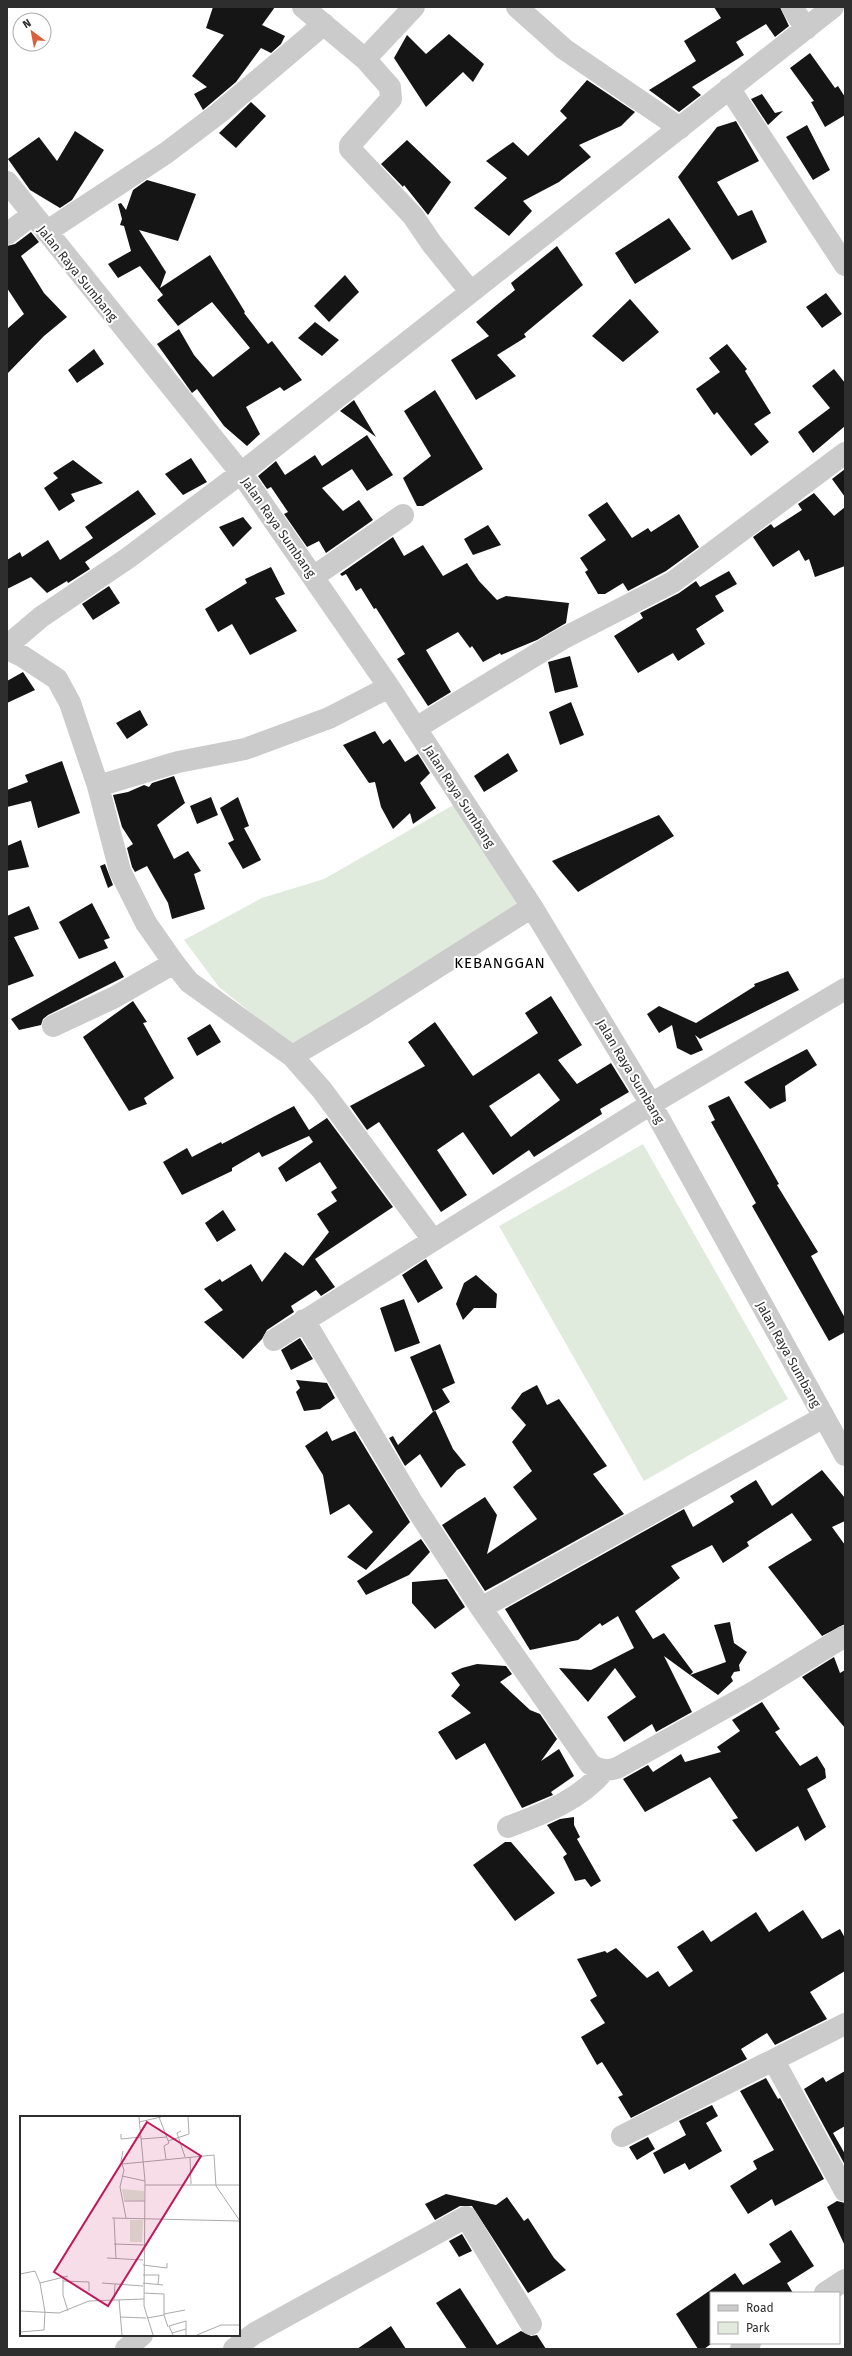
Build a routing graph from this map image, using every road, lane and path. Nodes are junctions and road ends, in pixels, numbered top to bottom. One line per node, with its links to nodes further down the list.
1 (303, 7): 6 (street)
2 (414, 7): 8 (street)
3 (517, 7): 10 (street)
4 (792, 7): 7 (street)
5 (833, 7): 7 (street)
6 (324, 24): 8 (street); 12 (street)
7 (806, 29): 9 (street)
8 (365, 59): 15 (street)
9 (729, 88): 10 (street); 14 (street)
10 (680, 128): 15 (street)
11 (7, 182): 12 (street, Jalan Raya Sumbang)
12 (39, 224): 13 (street); 17 (street, Jalan Raya Sumbang)
13 (7, 234)
14 (845, 265)
15 (470, 291): 17 (street)
16 (845, 453): 23 (street)
17 (241, 473): 19 (street, Jalan Raya Sumbang); 20 (street)
18 (403, 514): 19 (street)
19 (313, 577): 22 (street, Jalan Raya Sumbang)
20 (7, 646)
21 (7, 649): 24 (street)
22 (389, 687): 23 (street, Jalan Raya Sumbang); 24 (street)
23 (416, 728): 25 (street, Jalan Raya Sumbang)
24 (98, 786): 26 (street)
25 (532, 907): 29 (street); 30 (street, Jalan Raya Sumbang)
26 (174, 963): 28 (street); 29 (street)
27 (845, 989): 30 (street)
28 (53, 1026)
29 (292, 1056): 31 (street)
30 (651, 1104): 31 (street); 34 (street, Jalan Raya Sumbang)
31 (433, 1240): 32 (street)
32 (304, 1320): 33 (street); 36 (street)
33 (274, 1340)
34 (824, 1416): 35 (street, Jalan Raya Sumbang); 36 (street)
35 (845, 1455)
36 (481, 1608): 38 (street)
37 (845, 1636): 38 (street)
38 (604, 1771): 39 (street)
39 (508, 1827)
40 (845, 2024): 41 (street)
41 (774, 2062): 42 (street); 43 (street)
42 (622, 2136)
43 (845, 2191)
44 (845, 2280): 45 (street)
45 (827, 2292)
46 (531, 2324): 47 (street)
47 (234, 2349)

